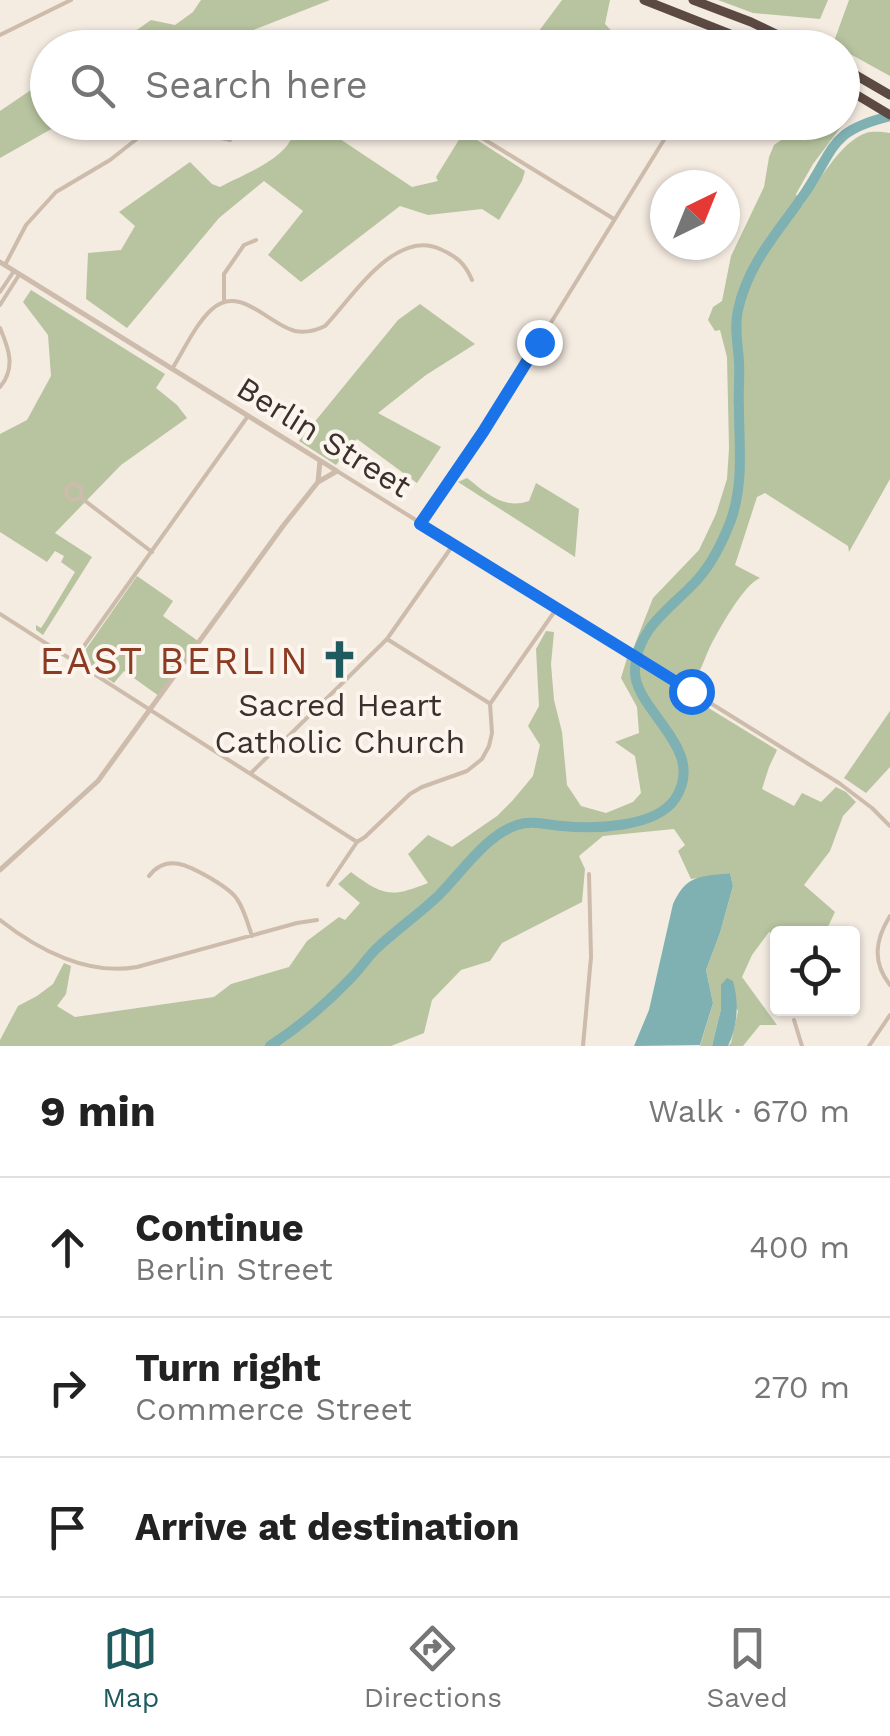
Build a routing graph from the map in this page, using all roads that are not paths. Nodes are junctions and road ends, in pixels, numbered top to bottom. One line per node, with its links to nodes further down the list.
1 (71, 0): 6 (street)
2 (644, 0): 4 (highway)
3 (693, 0): 5 (highway)
4 (720, 30)
5 (767, 30)
6 (0, 36)
7 (860, 78): 8 (highway)
8 (890, 96)
9 (860, 97): 10 (highway)
10 (890, 114)
11 (135, 140): 16 (street)
12 (485, 140): 14 (street)
13 (664, 140): 14 (street)
14 (614, 219): 30 (street)
15 (256, 240): 20 (street)
16 (2, 263): 17 (street, Berlin Street)
17 (17, 272): 19 (street); 21 (street); 23 (street, Berlin Street)
18 (472, 280): 20 (street)
19 (0, 292)
20 (224, 302): 23 (street)
21 (0, 304)
22 (0, 328): 24 (street)
23 (172, 369): 25 (street, Berlin Street)
24 (0, 388)
25 (248, 416): 26 (street, Berlin Street); 32 (street)
26 (320, 460): 27 (street, Berlin Street); 28 (street)
27 (337, 471): 28 (street); 30 (street, Berlin Street)
28 (318, 482): 38 (street)
29 (80, 497): 32 (street)
30 (420, 524): 31 (street, Berlin Street)
31 (452, 545): 33 (street, Berlin Street); 35 (street)
32 (152, 552): 36 (street)
33 (557, 608): 37 (street); 40 (street, Berlin Street)
34 (0, 614): 36 (street)
35 (387, 639): 37 (street); 39 (street)
36 (73, 660): 38 (street)
37 (490, 704): 41 (street)
38 (150, 709): 39 (street); 42 (street)
39 (251, 772): 41 (street)
40 (890, 826)
41 (357, 842): 45 (street)
42 (0, 870)
43 (590, 874): 53 (street)
44 (149, 876): 49 (street)
45 (328, 885)
46 (890, 916): 50 (street)
47 (0, 920): 49 (street)
48 (317, 920): 49 (street)
49 (252, 936)
50 (890, 986)
51 (890, 1015): 55 (street)
52 (794, 1020): 54 (street)
53 (582, 1046)
54 (802, 1046)
55 (869, 1046)

